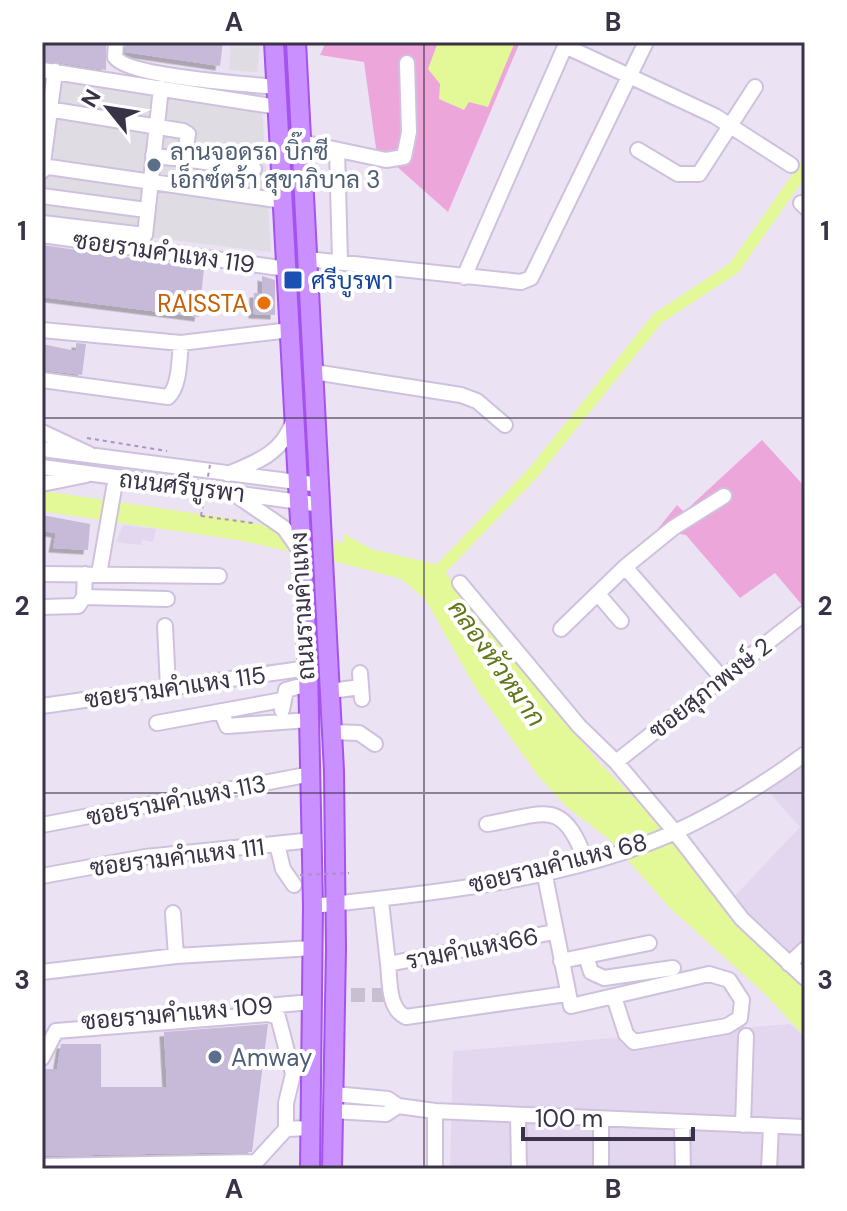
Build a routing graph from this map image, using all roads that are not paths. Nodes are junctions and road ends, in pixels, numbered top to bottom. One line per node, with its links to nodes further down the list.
1 (116, 42): 9 (street)
2 (274, 42): 9 (main road, ถนนรามคำแหง)
3 (296, 42): 16 (main road, ถนนรามคำแหง)
4 (646, 42): 8 (street)
5 (566, 44): 8 (street); 33 (street)
6 (407, 63): 17 (street)
7 (49, 71): 11 (street); 13 (street)
8 (629, 76): 15 (street); 33 (street)
9 (277, 87): 12 (main road, ถนนรามคำแหง)
10 (755, 87): 15 (street)
11 (161, 88): 12 (street); 14 (street)
12 (278, 107): 26 (main road, ถนนรามคำแหง)
13 (46, 108): 14 (street); 22 (street)
14 (157, 126): 19 (street); 20 (street)
15 (731, 126): 18 (street); 21 (street)
16 (301, 142): 17 (street); 30 (main road, ถนนรามคำแหง)
17 (337, 150): 31 (street)
18 (638, 150)
19 (153, 156): 20 (street); 24 (street)
20 (184, 159): 23 (street)
21 (791, 165)
22 (42, 168): 24 (street)
23 (254, 169)
24 (150, 182): 26 (street); 27 (street)
25 (42, 196): 27 (street)
26 (283, 201): 32 (main road, ถนนรามคำแหง)
27 (146, 210): 28 (street)
28 (42, 223)
29 (42, 235): 32 (street, ซอยรามคำแหง 119)
30 (307, 259): 31 (street); 37 (main road, ถนนรามคำแหง)
31 (340, 260): 33 (street)
32 (287, 269): 35 (main road, ถนนรามคำแหง)
33 (464, 277)
34 (42, 330): 36 (street)
35 (290, 330): 36 (street); 39 (main road, ถนนรามคำแหง)
36 (181, 343): 38 (street)
37 (314, 372): 40 (street); 50 (main road, ถนนรามคำแหง)
38 (42, 380)
39 (295, 418): 46 (street); 48 (main road, ถนนรามคำแหง)
40 (505, 425)
41 (42, 432): 43 (street)
42 (42, 449): 43 (street, ถนนศรีบูรพา)
43 (92, 456): 46 (street, ถนนศรีบูรพา)
44 (42, 467): 45 (street, ถนนศรีบูรพา)
45 (90, 474): 47 (street, ถนนศรีบูรพา); 49 (street)
46 (228, 474): 48 (street, ถนนศรีบูรพา)
47 (116, 477): 51 (street, ถนนศรีบูรพา); 58 (street)
48 (299, 483): 50 (street, ถนนศรีบูรพา); 53 (main road, ถนนรามคำแหง)
49 (42, 484)
50 (320, 485): 54 (main road, ถนนรามคำแหง)
51 (229, 490): 53 (street, ถนนศรีบูรพา); 55 (street)
52 (724, 496): 56 (street)
53 (300, 502): 54 (street, ถนนศรีบูรพา); 55 (main road, ถนนรามคำแหง)
54 (322, 505): 73 (main road, ถนนรามคำแหง)
55 (303, 555): 69 (main road, ถนนรามคำแหง)
56 (625, 567): 61 (street); 70 (street)
57 (42, 574): 58 (street)
58 (92, 574): 59 (street); 62 (street)
59 (219, 576)
60 (460, 583): 83 (street)
61 (598, 594): 66 (street); 68 (street)
62 (84, 597): 63 (street); 64 (street)
63 (167, 599)
64 (42, 607)
65 (805, 613): 70 (street, ซอยสุภาพงษ์ 2)
66 (621, 621)
67 (165, 626): 72 (street)
68 (561, 629)
69 (308, 676): 72 (street, ซอยรามคำแหง 115); 74 (street); 77 (main road, ถนนรามคำแหง)
70 (722, 678): 83 (street, ซอยสุภาพงษ์ 2)
71 (361, 686): 73 (street)
72 (168, 687): 75 (street, ซอยรามคำแหง 115)
73 (330, 691): 80 (main road, ถนนรามคำแหง)
74 (282, 700): 76 (street); 78 (street)
75 (42, 706)
76 (221, 711): 78 (street); 79 (street)
77 (309, 720): 78 (street); 84 (main road, ถนนรามคำแหง)
78 (281, 722)
79 (157, 723)
80 (332, 732): 81 (street); 95 (main road, ถนนรามคำแหง)
81 (375, 744)
82 (805, 754): 87 (street, ซอยรามคำแหง 68)
83 (616, 762): 87 (street)
84 (311, 774): 86 (street, ซอยรามคำแหง 113); 88 (main road, ถนนรามคำแหง)
85 (487, 824): 90 (street)
86 (42, 825)
87 (673, 833): 90 (street, ซอยรามคำแหง 68); 106 (street)
88 (313, 840): 89 (street, ซอยรามคำแหง 111); 96 (main road, ถนนรามคำแหง)
89 (277, 844): 92 (street, ซอยรามคำแหง 111); 93 (street)
90 (586, 861): 91 (street, ซอยรามคำแหง 68)
91 (544, 871): 94 (street, ซอยรามคำแหง 68); 98 (street, รามคำแหง66)
92 (42, 876)
93 (297, 880)
94 (381, 901): 95 (street, ซอยรามคำแหง 68); 105 (street)
95 (336, 903): 96 (street, ซอยรามคำแหง 68); 116 (main road, ถนนรามคำแหง)
96 (313, 906): 100 (main road, ถนนรามคำแหง)
97 (173, 913): 102 (street)
98 (554, 932): 104 (street, รามคำแหง66); 105 (street, รามคำแหง66)
99 (649, 943): 103 (street)
100 (313, 948): 102 (street); 112 (main road, ถนนรามคำแหง)
101 (805, 949): 106 (street)
102 (176, 956): 108 (street)
103 (586, 956): 104 (street); 107 (street)
104 (561, 961): 110 (street, รามคำแหง66)
105 (388, 964): 110 (street, รามคำแหง66)
106 (789, 964): 109 (street)
107 (673, 968)
108 (42, 972)
109 (804, 976)
110 (566, 994): 111 (street)
111 (614, 997): 111 (street)
112 (312, 1002): 113 (street, ซอยรามคำแหง 109); 124 (main road, ถนนรามคำแหง)
113 (42, 1024)
114 (746, 1036): 121 (street)
115 (42, 1058): 125 (street)
116 (334, 1103): 117 (street); 128 (main road, ถนนรามคำแหง)
117 (435, 1111): 118 (street); 129 (street)
118 (518, 1115): 119 (street); 130 (street)
119 (601, 1120): 120 (street); 131 (street)
120 (682, 1124): 121 (street); 132 (street)
121 (743, 1125): 122 (street)
122 (771, 1127): 123 (street); 133 (street)
123 (805, 1127)
124 (310, 1128): 125 (street); 127 (main road, ถนนรามคำแหง)
125 (286, 1129): 126 (street)
126 (42, 1166)
127 (310, 1169)
128 (332, 1169)
129 (435, 1169)
130 (519, 1169)
131 (601, 1169)
132 (683, 1169)
133 (769, 1169)

